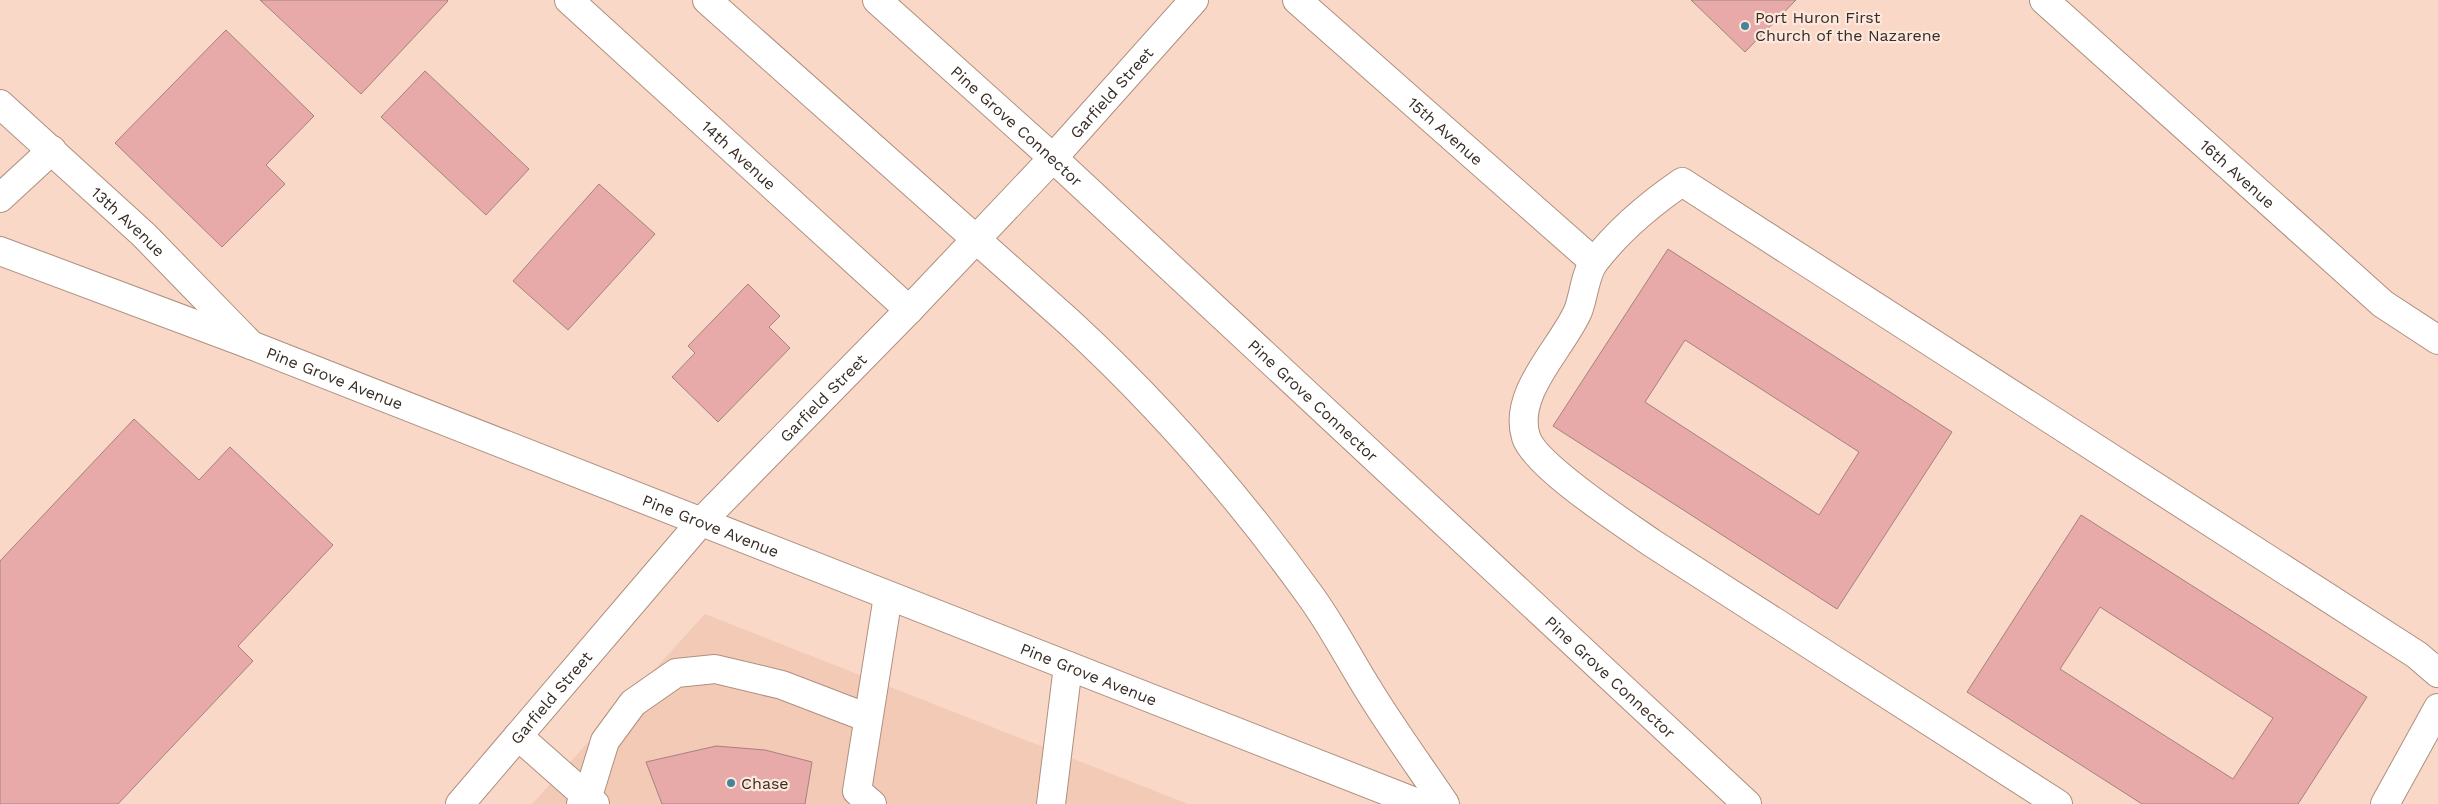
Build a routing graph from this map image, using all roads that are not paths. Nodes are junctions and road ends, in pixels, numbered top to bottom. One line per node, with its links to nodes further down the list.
1 (569, 0): 14 (main road, 14th Avenue)
2 (707, 0): 11 (main road)
3 (877, 0): 9 (main road, Pine Grove Connector)
4 (1194, 0): 9 (main road, Garfield Street)
5 (1297, 0): 13 (main road, 15th Avenue)
6 (2044, 0): 15 (main road, 16th Avenue)
7 (0, 104): 8 (main road, 13th Avenue)
8 (52, 150): 10 (main road); 16 (main road, 13th Avenue)
9 (1053, 158): 11 (main road, Garfield Street); 29 (main road, Pine Grove Connector)
10 (0, 198)
11 (976, 238): 14 (main road, Garfield Street); 28 (main road)
12 (0, 251): 16 (main road, Pine Grove Avenue)
13 (1594, 262): 20 (main road); 30 (main road)
14 (909, 310): 17 (main road, Garfield Street)
15 (2438, 340)
16 (251, 345): 17 (main road, Pine Grove Avenue)
17 (700, 522): 18 (main road, Pine Grove Avenue); 23 (main road, Garfield Street)
18 (888, 596): 19 (main road, Pine Grove Avenue); 22 (main road)
19 (1068, 666): 27 (main road); 28 (main road, Pine Grove Avenue)
20 (2438, 673)
21 (2438, 708): 31 (main road)
22 (868, 718): 24 (main road); 25 (main road)
23 (518, 736): 25 (main road); 26 (main road, Garfield Street)
24 (858, 800)
25 (588, 801)
26 (460, 804)
27 (1051, 804)
28 (1425, 804)
29 (1747, 804)
30 (2058, 804)
31 (2385, 804)

